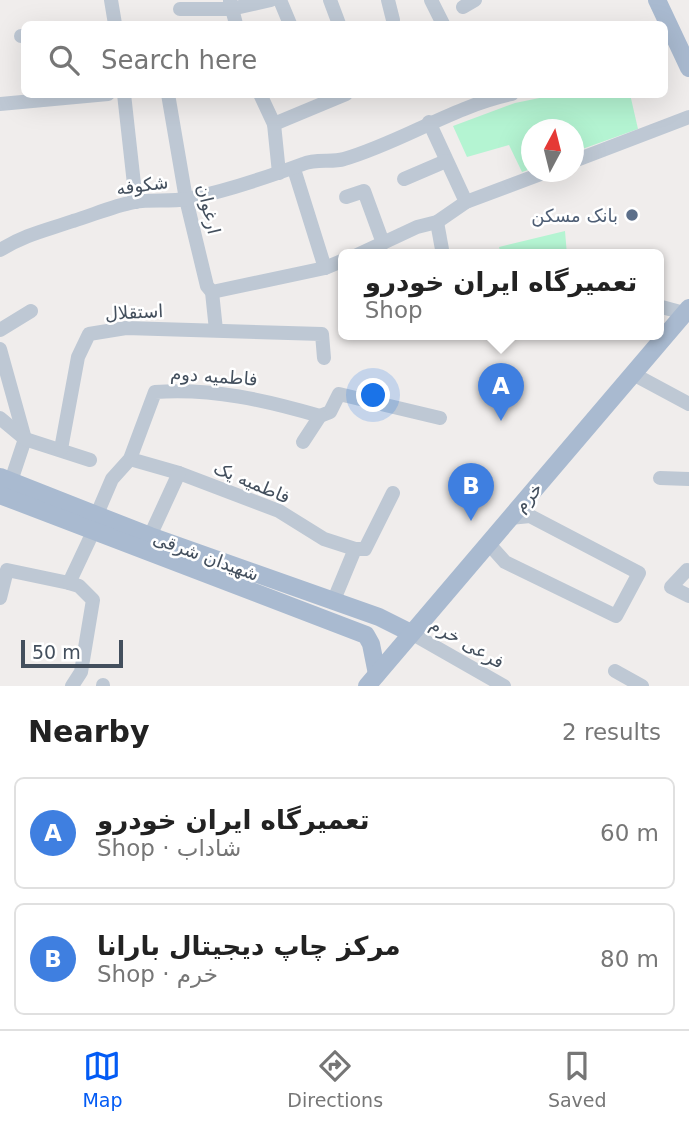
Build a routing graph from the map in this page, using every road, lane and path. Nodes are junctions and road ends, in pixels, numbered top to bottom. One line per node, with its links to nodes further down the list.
1 (111, 0): 11 (street)
2 (271, 0): 8 (street)
3 (280, 0): 13 (street)
4 (330, 0): 14 (street)
5 (388, 0): 10 (street)
6 (431, 0): 15 (street)
7 (657, 0): 16 (main road)
8 (230, 4): 9 (street); 12 (street)
9 (180, 9)
10 (393, 20)
11 (114, 21)
12 (235, 21)
13 (289, 21)
14 (338, 21)
15 (442, 21)
16 (667, 21)
17 (668, 23): 18 (main road)
18 (689, 68)
19 (65, 98): 25 (street)
20 (124, 98): 36 (street)
21 (170, 98): 35 (street, ارغوان)
22 (262, 98): 28 (street)
23 (336, 98): 28 (street)
24 (495, 98): 27 (street, شکوفه)
25 (0, 104)
26 (689, 117): 29 (street)
27 (429, 122): 30 (street); 31 (street, شکوفه)
28 (274, 124): 31 (street)
29 (584, 157)
30 (446, 161): 32 (street); 37 (street)
31 (286, 171): 35 (street, شکوفه); 44 (street)
32 (404, 179)
33 (521, 181): 37 (street)
34 (346, 197): 39 (street)
35 (186, 199): 36 (street, شکوفه); 45 (street, ارغوان)
36 (136, 202): 42 (street, شکوفه)
37 (466, 202): 38 (street)
38 (437, 222): 39 (street); 41 (street)
39 (383, 243): 40 (street)
40 (371, 249)
41 (442, 249)
42 (0, 250)
43 (338, 263): 44 (street)
44 (325, 268): 45 (street)
45 (212, 292): 50 (street, ارغوان)
46 (664, 307): 47 (street)
47 (687, 310): 51 (main road, خرم)
48 (30, 311): 49 (street)
49 (0, 330)
50 (216, 330): 54 (street); 62 (street, استقلال)
51 (664, 339)
52 (663, 340): 55 (main road, خرم)
53 (0, 349): 60 (street)
54 (324, 358)
55 (635, 375): 56 (street); 71 (main road, خرم)
56 (689, 404)
57 (320, 416): 59 (street); 61 (street); 64 (street, فاطمیه دوم)
58 (0, 418): 60 (street)
59 (440, 418)
60 (26, 439): 62 (street); 68 (street)
61 (303, 442)
62 (61, 449): 63 (street)
63 (90, 460)
64 (130, 460): 65 (street, فاطمیه یک); 70 (street, فاطمیه دوم)
65 (179, 473): 73 (street); 75 (street, فاطمیه یک)
66 (660, 478): 67 (street)
67 (689, 479)
68 (4, 484): 70 (main road, شهیدان شرقی); 72 (main road, شهیدان شرقی)
69 (393, 493): 75 (street)
70 (97, 513): 73 (main road, شهیدان شرقی)
71 (510, 518): 74 (main road, خرم); 74 (street)
72 (93, 532): 77 (street); 83 (main road, شهیدان شرقی)
73 (150, 536): 80 (main road, شهیدان شرقی)
74 (488, 543): 82 (main road, خرم)
75 (355, 549): 80 (street)
76 (687, 570): 78 (street)
77 (69, 583): 79 (street); 88 (street)
78 (689, 596)
79 (0, 598)
80 (333, 602): 81 (main road, شهیدان شرقی)
81 (379, 617): 82 (main road, شهیدان شرقی); 83 (main road)
82 (411, 633): 84 (main road, خرم); 87 (street, فرعی خرم)
83 (366, 635): 84 (main road, شهیدان شرقی); 86 (main road)
84 (395, 653): 86 (main road, خرم)
85 (615, 671): 90 (street)
86 (372, 680)
87 (489, 682): 89 (street, فرعی خرم)
88 (72, 686)
89 (504, 686)
90 (642, 686)

